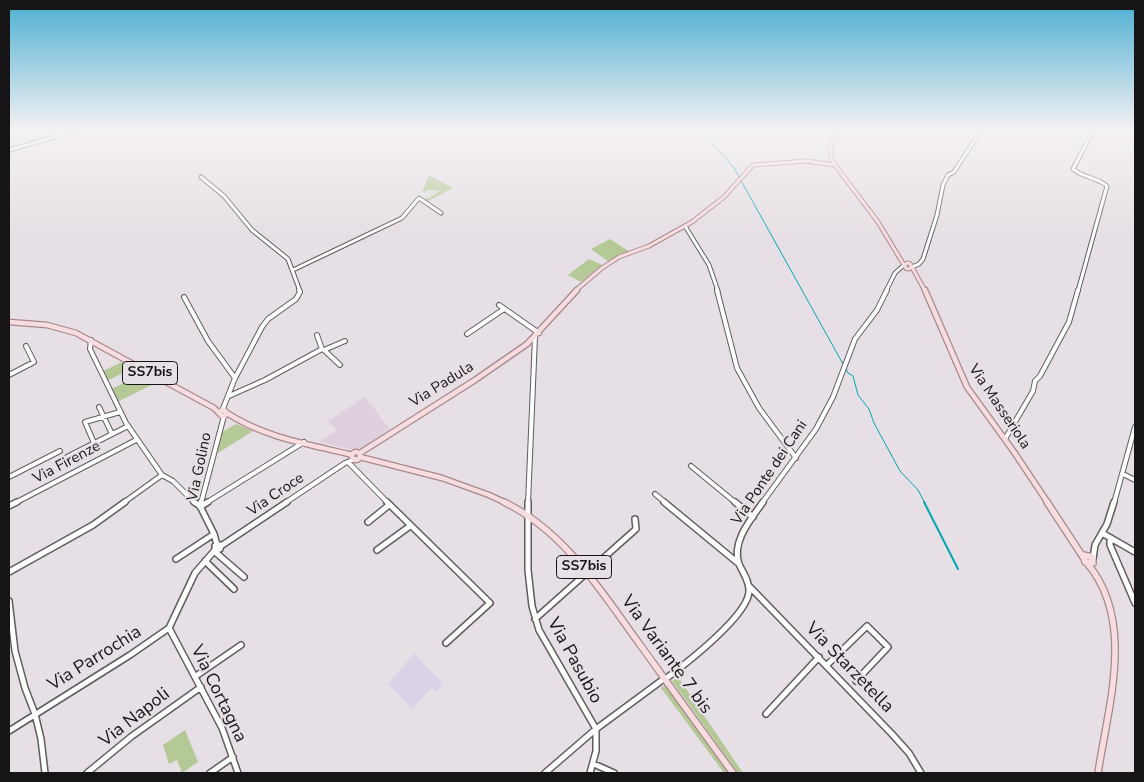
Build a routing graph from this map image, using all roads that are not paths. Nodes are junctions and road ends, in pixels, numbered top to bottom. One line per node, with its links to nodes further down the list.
1 (754, 165): 7 (main road, Via Padula)
2 (834, 165): 8 (main road, Via Masseriola)
3 (959, 165): 8 (street, Via Ponte dei Cani)
4 (1075, 165): 32 (street)
5 (201, 176): 9 (street)
6 (441, 213): 9 (street)
7 (685, 226): 16 (main road, Via Padula); 40 (street)
8 (908, 266): 32 (main road, Via Masseriola); 40 (street, Via Ponte dei Cani)
9 (293, 270): 23 (street)
10 (184, 297): 23 (street)
11 (498, 305): 12 (street)
12 (504, 309): 14 (street); 16 (street)
13 (9, 322): 17 (main road, SS7bis)
14 (466, 334)
15 (318, 335): 20 (street)
16 (537, 335): 38 (main road, Via Padula); 51 (street)
17 (91, 340): 26 (street); 27 (main road, Via Variante 7 bis / SS7bis)
18 (345, 341): 20 (street)
19 (26, 346): 22 (street)
20 (323, 349): 21 (street); 24 (street)
21 (340, 365)
22 (9, 375)
23 (234, 378): 24 (street)
24 (229, 396): 27 (street)
25 (99, 406): 28 (street)
26 (120, 412): 28 (street); 29 (street)
27 (222, 413): 34 (main road, Via Variante 7 bis / SS7bis); 50 (street, Via Golino)
28 (104, 416): 31 (street); 35 (street)
29 (128, 426): 31 (street); 33 (street)
30 (1135, 427): 36 (street)
31 (112, 434): 35 (street)
32 (1006, 439): 63 (main road, Via Masseriola)
33 (136, 440): 44 (street); 49 (street, Via Firenze)
34 (304, 442): 38 (main road, Via Variante 7 bis / SS7bis); 50 (street)
35 (94, 443): 39 (street)
36 (1133, 444): 43 (street)
37 (60, 451): 45 (street)
38 (356, 456): 41 (street, Via Croce); 51 (main road, Via Variante 7 bis / SS7bis)
39 (67, 457)
40 (796, 458): 52 (street, Via Ponte dei Cani)
41 (347, 463): 48 (street); 59 (street, Via Croce)
42 (691, 466): 52 (street)
43 (1123, 474): 46 (street); 56 (street)
44 (162, 476): 50 (street); 68 (street)
45 (9, 477)
46 (1135, 480)
47 (655, 494): 67 (street)
48 (389, 505): 54 (street); 55 (street)
49 (9, 506)
50 (200, 506): 57 (street, Via Golino)
51 (528, 516): 69 (main road, Via Variante 7 bis / SS7bis); 75 (street, Via Pasubio)
52 (753, 517): 67 (street, Via Ponte dei Cani)
53 (635, 520): 69 (street)
54 (368, 522)
55 (410, 526): 60 (street); 77 (street)
56 (1102, 533): 58 (street); 61 (street)
57 (214, 534): 59 (street, Via Golino); 64 (street)
58 (1110, 538): 62 (street); 74 (street)
59 (217, 548): 65 (street, Via Croce); 70 (street)
60 (377, 550)
61 (1092, 551): 63 (street); 66 (street)
62 (1135, 552)
63 (1085, 556): 66 (main road)
64 (176, 559)
65 (205, 561): 72 (street); 76 (street, Via Croce)
66 (1091, 562): 101 (main road)
67 (738, 563): 71 (street)
68 (9, 572)
69 (588, 572): 75 (street); 99 (main road, Via Variante 7 bis / SS7bis)
70 (244, 577)
71 (750, 587): 79 (street, Via Starzetella); 82 (street)
72 (234, 589)
73 (9, 601): 86 (street)
74 (1135, 602)
75 (535, 619): 88 (street, Via Pasubio)
76 (169, 628): 81 (street, Via Cortagna); 86 (street, Via Parrochia)
77 (446, 643)
78 (240, 645): 81 (street)
79 (819, 657): 80 (street, Via Starzetella); 87 (street)
80 (827, 665): 84 (street, Via Starzetella); 84 (street)
81 (196, 676): 85 (street, Via Cortagna)
82 (668, 677)
83 (661, 682): 88 (street)
84 (853, 685): 100 (street, Via Starzetella)
85 (201, 688): 90 (street, Via Cortagna); 93 (street, Via Napoli)
86 (35, 714): 89 (street); 92 (street)
87 (766, 714)
88 (596, 729): 91 (street); 96 (street)
89 (9, 731)
90 (233, 757): 94 (street); 95 (street, Via Cortagna)
91 (594, 764): 97 (street); 98 (street)
92 (45, 773)
93 (87, 773)
94 (210, 773)
95 (238, 773)
96 (545, 773)
97 (590, 773)
98 (614, 773)
99 (733, 773)
100 (921, 773)
101 (1098, 773)

